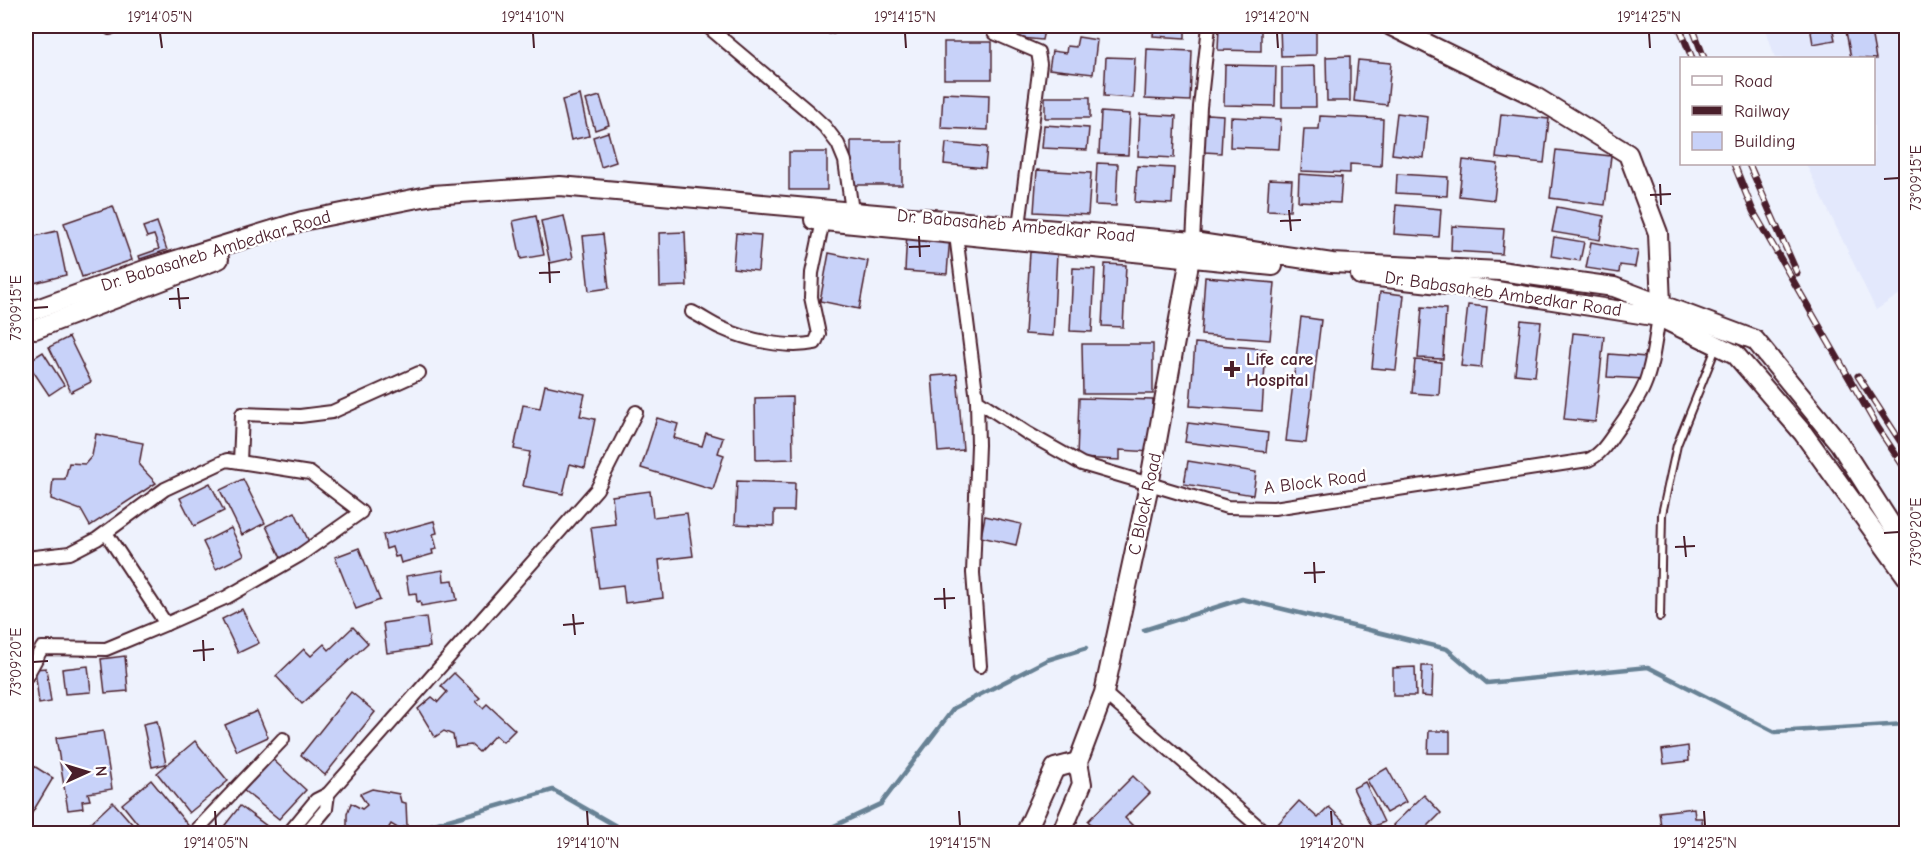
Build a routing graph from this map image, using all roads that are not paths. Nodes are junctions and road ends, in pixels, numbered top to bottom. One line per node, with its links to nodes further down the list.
1 (707, 26): 5 (street)
2 (1209, 26): 9 (street)
3 (1391, 26): 10 (main road)
4 (994, 33): 7 (street)
5 (852, 211): 6 (main road, Dr. Babasaheb Ambedkar Road); 8 (main road, Dr. Babasaheb Ambedkar Road)
6 (824, 215): 8 (main road, Dr. Babasaheb Ambedkar Road); 11 (street); 12 (main road, Dr. Babasaheb Ambedkar Road)
7 (1019, 226): 8 (main road, Dr. Babasaheb Ambedkar Road); 9 (main road, Dr. Babasaheb Ambedkar Road)
8 (955, 227): 9 (main road, Dr. Babasaheb Ambedkar Road); 16 (street)
9 (1191, 249): 10 (main road, Dr. Babasaheb Ambedkar Road); 19 (main road, C Block Road)
10 (1660, 310): 13 (main road, Dr. Babasaheb Ambedkar Road); 14 (main road, Dr. Babasaheb Ambedkar Road); 19 (street, A Block Road)
11 (693, 312)
12 (28, 324)
13 (1720, 327): 14 (lane); 21 (main road, Dr. Babasaheb Ambedkar Road)
14 (1717, 346): 23 (main road, Dr. Babasaheb Ambedkar Road); 24 (lane)
15 (419, 373): 18 (street)
16 (976, 400): 19 (street, A Block Road); 26 (street)
17 (636, 412): 31 (street)
18 (240, 462): 20 (street); 25 (street)
19 (1149, 485): 28 (main road, C Block Road)
20 (106, 533): 22 (street); 25 (street)
21 (1906, 548)
22 (26, 558)
23 (1906, 576)
24 (1660, 617)
25 (166, 624): 27 (street)
26 (980, 666)
27 (26, 677)
28 (1104, 693): 30 (main road, C Block Road); 37 (street)
29 (283, 739): 32 (street)
30 (1078, 762): 35 (main road); 36 (main road, C Block Road)
31 (328, 794): 33 (street); 34 (street)
32 (193, 834)
33 (288, 834)
34 (305, 834)
35 (1025, 834)
36 (1061, 834)
37 (1267, 834)

